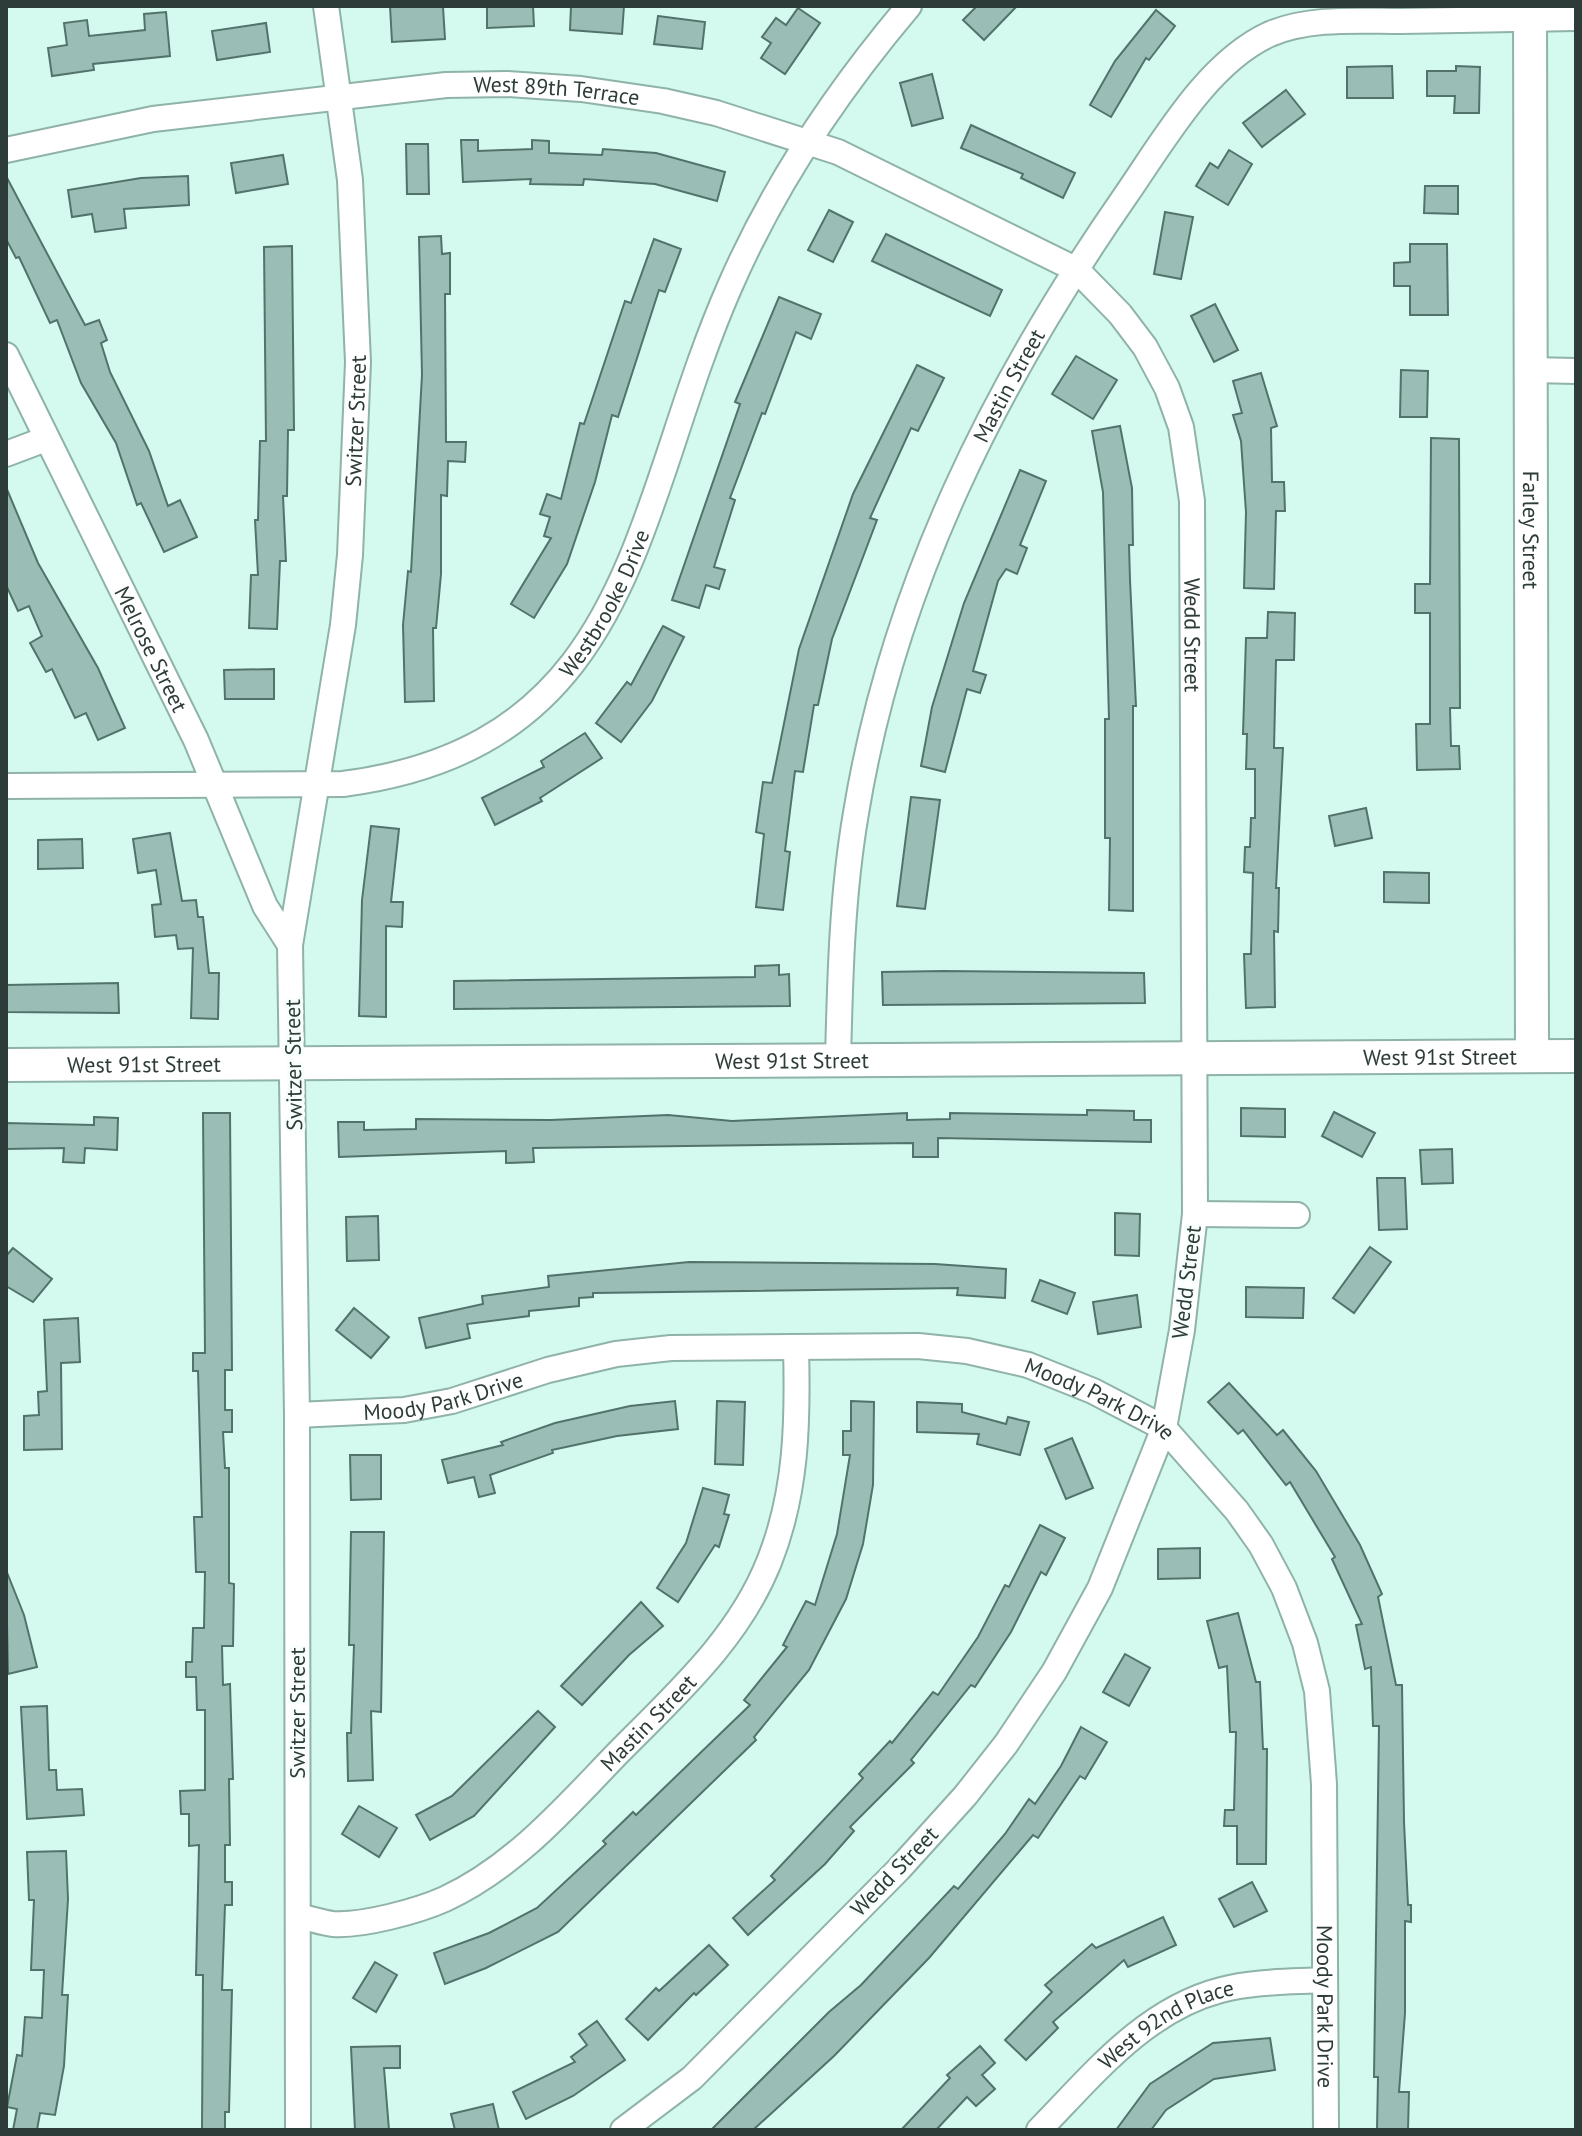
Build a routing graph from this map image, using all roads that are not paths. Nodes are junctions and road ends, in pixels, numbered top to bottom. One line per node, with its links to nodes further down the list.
1 (326, 6): 5 (street, Switzer Street)
2 (909, 6): 6 (street, Westbrooke Drive)
3 (1530, 12): 4 (street, Mastin Street); 8 (street, Mastin Street); 10 (street, Farley Street)
4 (1576, 18)
5 (341, 96): 6 (street, West 89th Terrace); 7 (street, West 89th Terrace); 14 (street, Switzer Street)
6 (809, 142): 8 (street, West 89th Terrace); 14 (street, Westbrooke Drive)
7 (6, 150)
8 (1077, 270): 20 (street, Wedd Street); 21 (street, Mastin Street)
9 (6, 355): 12 (street, Melrose Street)
10 (1531, 370): 11 (street); 18 (street, Farley Street)
11 (1576, 371)
12 (46, 439): 13 (street); 15 (street, Melrose Street)
13 (6, 454)
14 (318, 784): 15 (street, Westbrooke Drive); 17 (street, Switzer Street)
15 (216, 785): 16 (street, Westbrooke Drive); 17 (street, Melrose Street)
16 (6, 786)
17 (290, 945): 22 (street, Switzer Street)
18 (1532, 1056): 19 (street, West 91st Street); 20 (street, West 91st Street)
19 (1576, 1056)
20 (1192, 1058): 21 (street, West 91st Street); 24 (street, Wedd Street)
21 (838, 1060): 22 (street, West 91st Street)
22 (294, 1064): 23 (street, West 91st Street); 27 (street, Switzer Street)
23 (6, 1065)
24 (1195, 1214): 25 (street); 28 (street, Wedd Street)
25 (1297, 1215)
26 (796, 1347): 27 (street, Moody Park Drive); 28 (street, Moody Park Drive); 29 (street, Mastin Street)
27 (297, 1415): 29 (street, Switzer Street)
28 (1164, 1428): 30 (street, Moody Park Drive); 32 (street, Wedd Street)
29 (298, 1916): 31 (street, Switzer Street)
30 (1325, 1980): 33 (street, West 92nd Place); 34 (street, Moody Park Drive)
31 (298, 2130)
32 (623, 2130)
33 (1039, 2130)
34 (1326, 2130)

